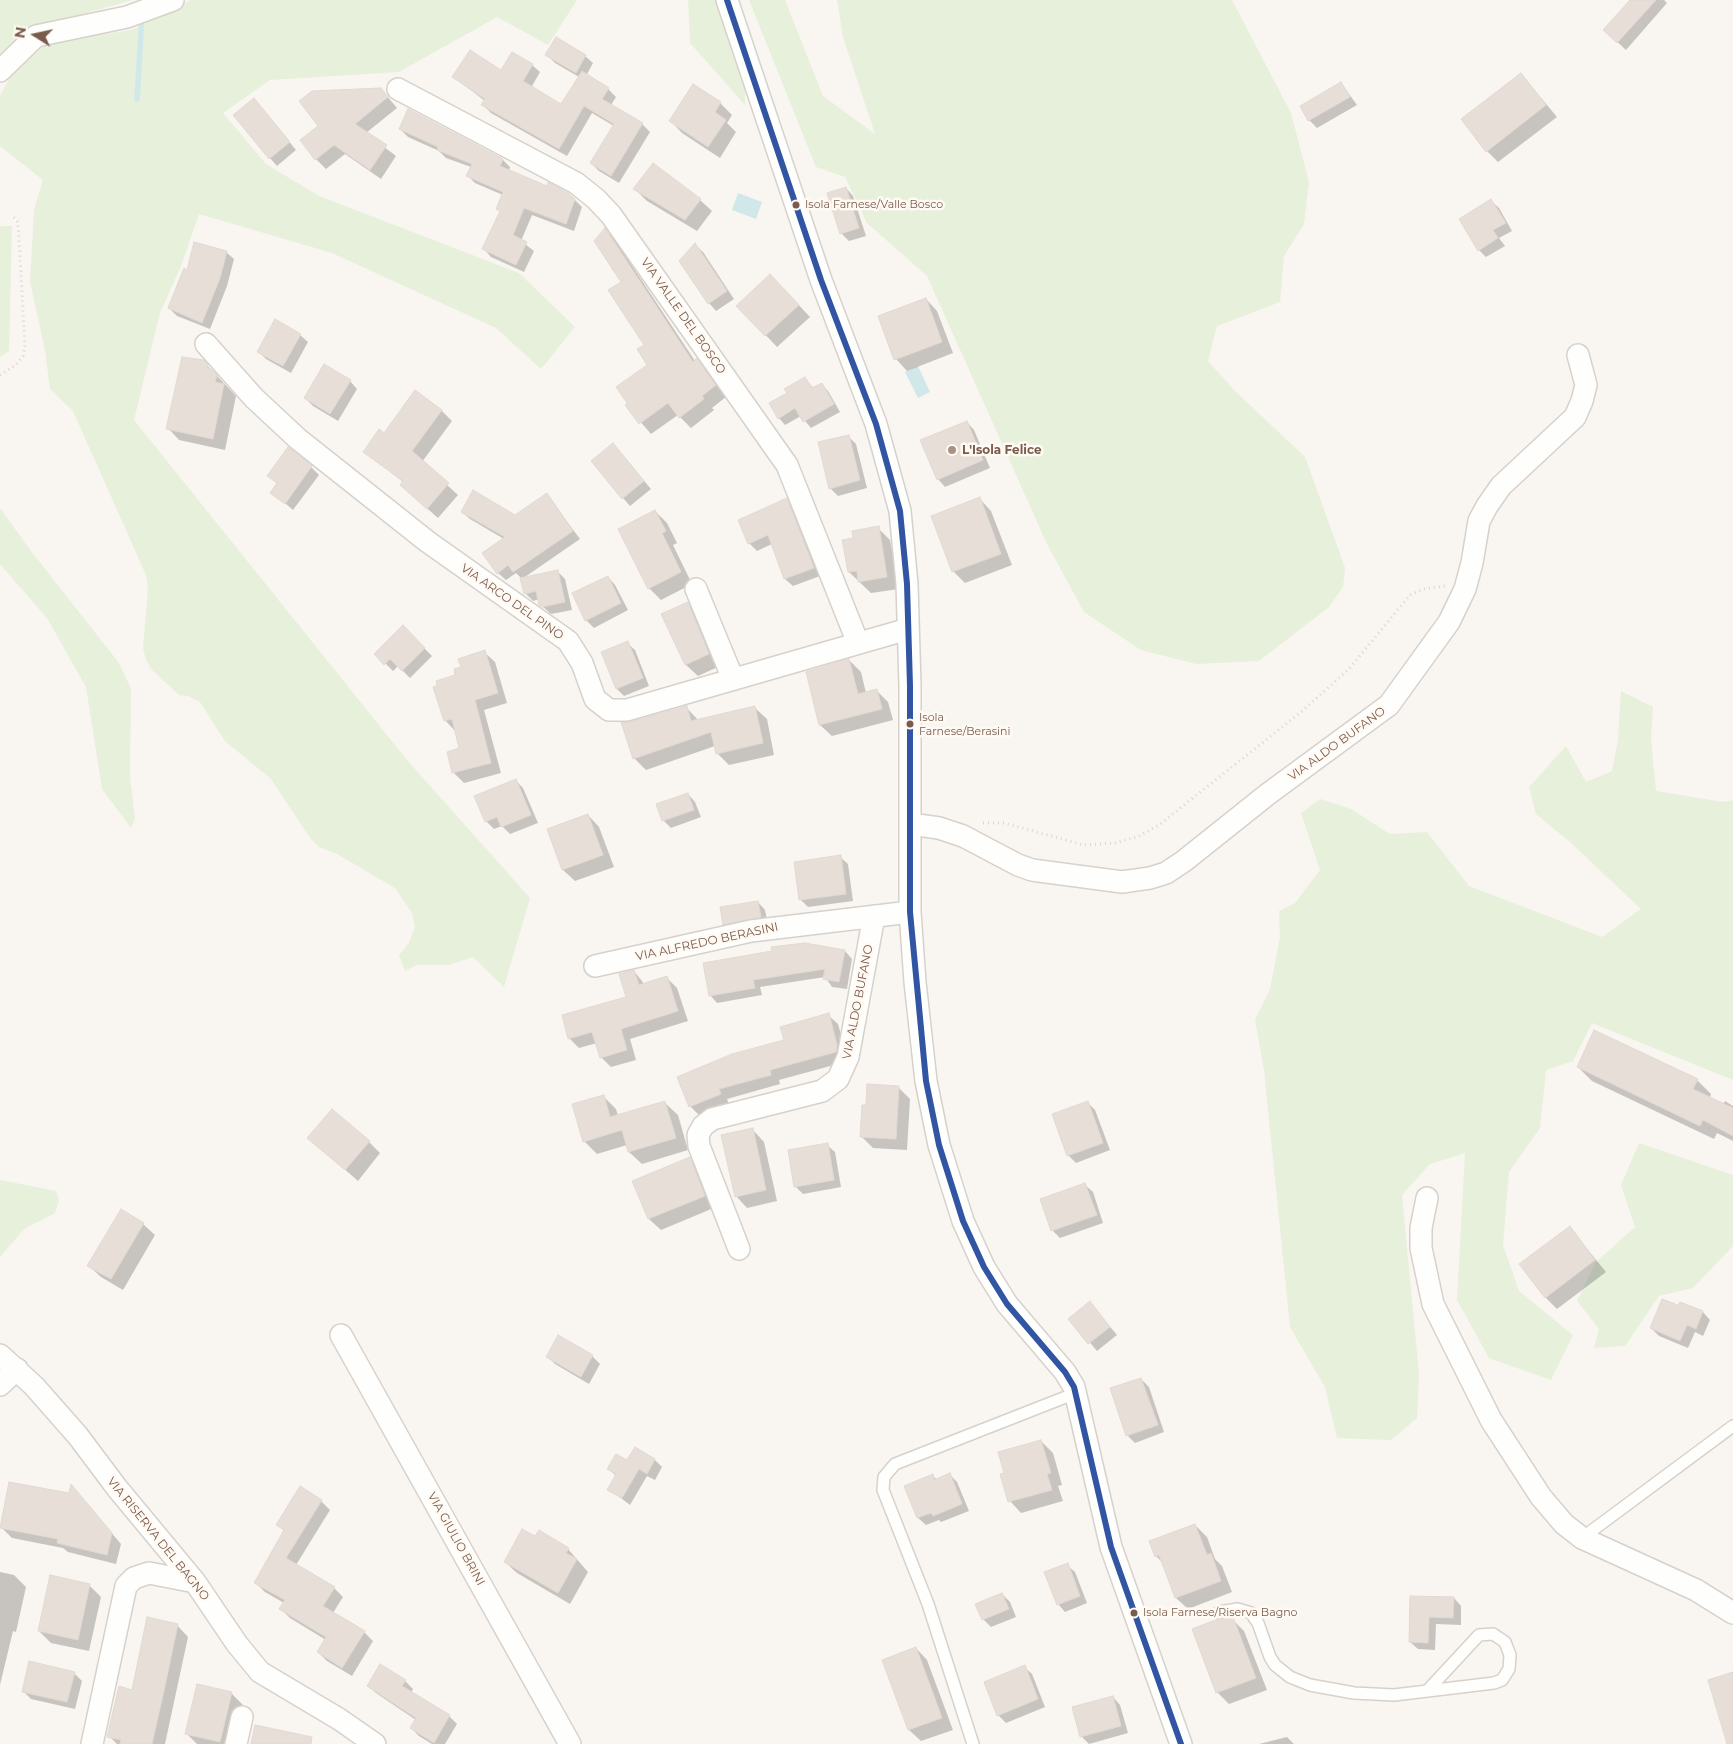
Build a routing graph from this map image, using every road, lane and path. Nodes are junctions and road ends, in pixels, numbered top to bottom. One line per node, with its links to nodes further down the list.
1 (727, 0): 11 (street)
2 (167, 3): 3 (street)
3 (0, 71)
4 (398, 89): 12 (street, VIA VALLE DEL BOSCO)
5 (12, 215): 8 (path)
6 (206, 344): 13 (street, VIA ARCO DEL PINO)
7 (1578, 355): 10 (street, VIA ALDO BUFANO)
8 (0, 375)
9 (696, 589): 13 (street)
10 (1465, 589): 15 (path); 15 (street, VIA ALDO BUFANO)
11 (908, 629): 12 (street, VIA ARCO DEL PINO); 14 (street)
12 (858, 643): 13 (street, VIA ARCO DEL PINO)
13 (733, 679)
14 (911, 824): 15 (street, VIA ALDO BUFANO); 16 (street)
15 (964, 836)
16 (910, 912): 17 (street, VIA ALFREDO BERASINI); 25 (street)
17 (874, 916): 18 (street, VIA ALFREDO BERASINI); 20 (street, VIA ALDO BUFANO)
18 (595, 966)
19 (1427, 1198): 27 (street)
20 (739, 1249)
21 (341, 1335): 36 (street, VIA GIULIO BRINI)
22 (0, 1354): 23 (street, VIA RISERVA DEL BAGNO)
23 (18, 1370): 24 (street); 28 (street, VIA RISERVA DEL BAGNO)
24 (0, 1385)
25 (1076, 1393): 37 (lane); 38 (street)
26 (1733, 1426): 27 (lane)
27 (1582, 1538): 30 (street)
28 (195, 1582): 33 (street, VIA RISERVA DEL BAGNO); 34 (street)
29 (1219, 1612): 31 (lane)
30 (1733, 1613)
31 (1428, 1690): 31 (lane)
32 (242, 1717): 35 (street)
33 (371, 1743)
34 (92, 1744)
35 (236, 1744)
36 (570, 1744)
37 (973, 1744)
38 (1181, 1744)

